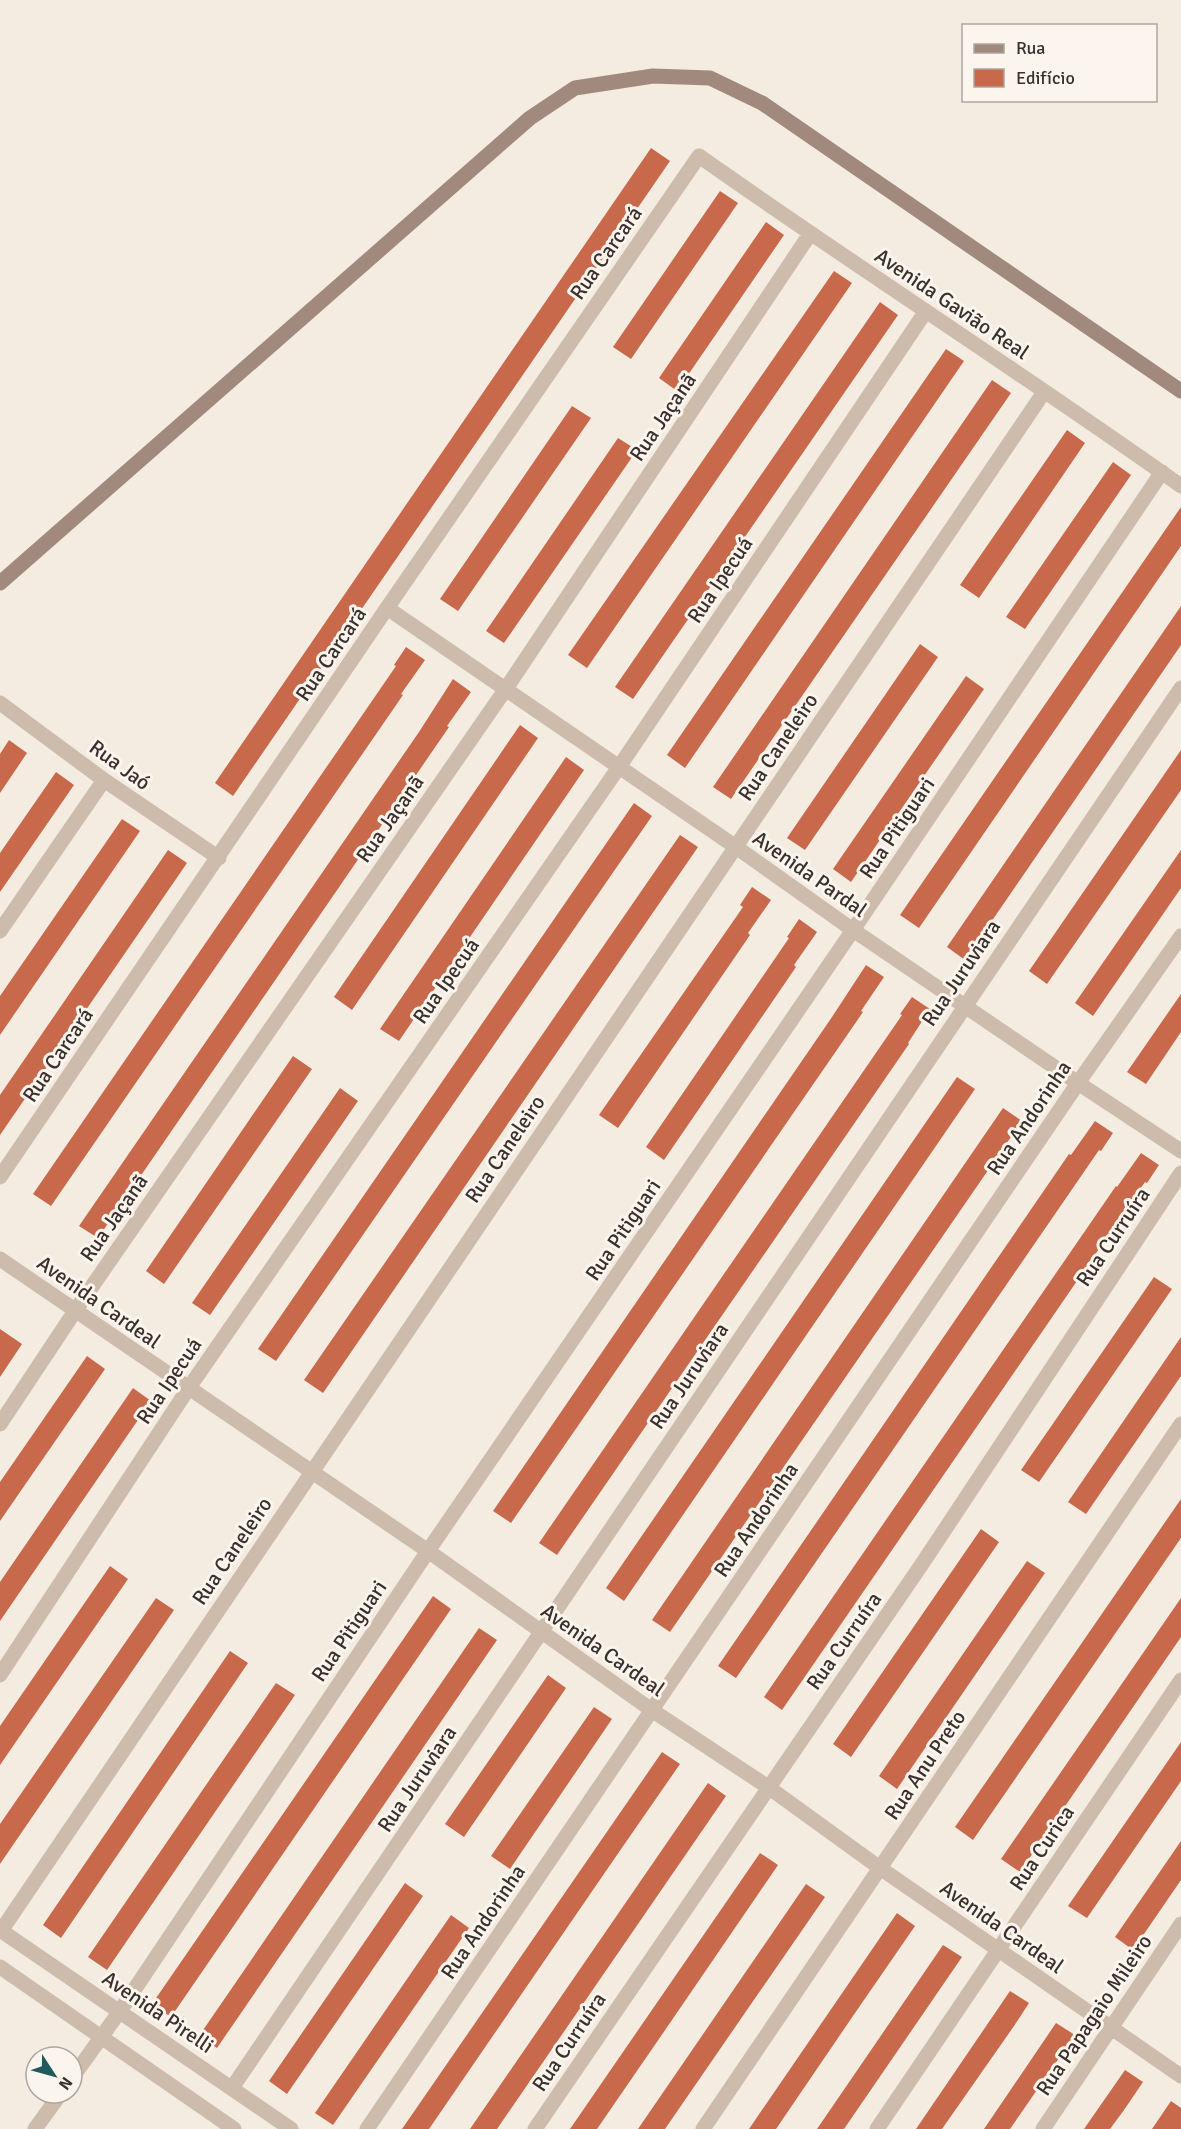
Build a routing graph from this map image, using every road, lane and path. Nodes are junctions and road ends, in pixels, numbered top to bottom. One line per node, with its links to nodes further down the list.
1 (699, 156): 2 (street, Avenida Gavião Real); 9 (street, Rua Carcará)
2 (810, 234): 3 (street, Avenida Gavião Real); 11 (street, Rua Jaçanã)
3 (926, 310): 5 (street, Avenida Gavião Real); 13 (street, Rua Ipecuá)
4 (1181, 391): 8 (main road)
5 (1044, 392): 6 (street, Avenida Gavião Real); 15 (street, Rua Caneleiro)
6 (1162, 472): 7 (street, Avenida Gavião Real); 17 (street, Rua Pitiguari)
7 (1181, 486)
8 (0, 583)
9 (387, 608): 11 (street, Avenida Pardal); 16 (street, Rua Carcará)
10 (1181, 688): 20 (street, Rua Juruviara)
11 (505, 690): 13 (street, Avenida Pardal); 26 (street, Rua Jaçanã)
12 (0, 703): 14 (street, Rua Jaó)
13 (619, 767): 15 (street, Avenida Pardal); 27 (street, Rua Ipecuá)
14 (104, 780): 16 (street, Rua Jaó); 18 (street)
15 (736, 847): 17 (street, Avenida Pardal); 30 (street, Rua Caneleiro)
16 (219, 858): 24 (street, Rua Carcará)
17 (853, 930): 20 (street, Avenida Pardal); 31 (street, Rua Pitiguari)
18 (0, 931)
19 (1181, 936): 21 (street, Rua Andorinha)
20 (964, 1005): 21 (street, Avenida Pardal); 32 (street, Rua Juruviara)
21 (1078, 1083): 22 (street, Avenida Pardal); 35 (street, Rua Andorinha)
22 (1181, 1151)
23 (1181, 1173): 36 (street, Rua Curruíra)
24 (0, 1176)
25 (0, 1259): 26 (street, Avenida Cardeal)
26 (75, 1311): 27 (street, Avenida Cardeal); 28 (street, Rua Jaçanã)
27 (188, 1389): 30 (street, Avenida Cardeal); 33 (street, Rua Ipecuá)
28 (0, 1424)
29 (1181, 1424): 37 (street, Rua Anu Preto)
30 (311, 1472): 31 (street, Avenida Cardeal); 39 (street, Rua Caneleiro)
31 (428, 1551): 32 (street, Avenida Cardeal); 42 (street, Rua Pitiguari)
32 (541, 1633): 35 (street, Avenida Cardeal); 47 (street, Rua Juruviara)
33 (0, 1675)
34 (1181, 1680): 40 (street, Rua Curica)
35 (653, 1711): 36 (street, Avenida Cardeal); 52 (street, Rua Andorinha)
36 (768, 1787): 37 (street, Avenida Cardeal); 53 (street, Rua Curruíra)
37 (880, 1868): 40 (street, Avenida Cardeal); 54 (street, Rua Anu Preto)
38 (1181, 1924): 43 (street, Rua Papagaio Mileiro)
39 (0, 1930): 42 (street, Avenida Pirelli)
40 (999, 1950): 43 (street, Avenida Cardeal); 55 (street, Rua Curica)
41 (0, 1967): 44 (street)
42 (120, 2012): 44 (street, Rua Pitiguari); 47 (street, Avenida Pirelli)
43 (1110, 2027): 46 (street, Avenida Cardeal); 56 (street, Rua Papagaio Mileiro)
44 (101, 2038): 45 (street, Rua Pitiguari); 50 (street)
45 (84, 2061)
46 (1181, 2076)
47 (232, 2088): 51 (street, Avenida Pirelli)
48 (52, 2105): 49 (street)
49 (35, 2129)
50 (234, 2129)
51 (291, 2129)
52 (367, 2129)
53 (535, 2129)
54 (703, 2129)
55 (877, 2129)
56 (1043, 2129)

